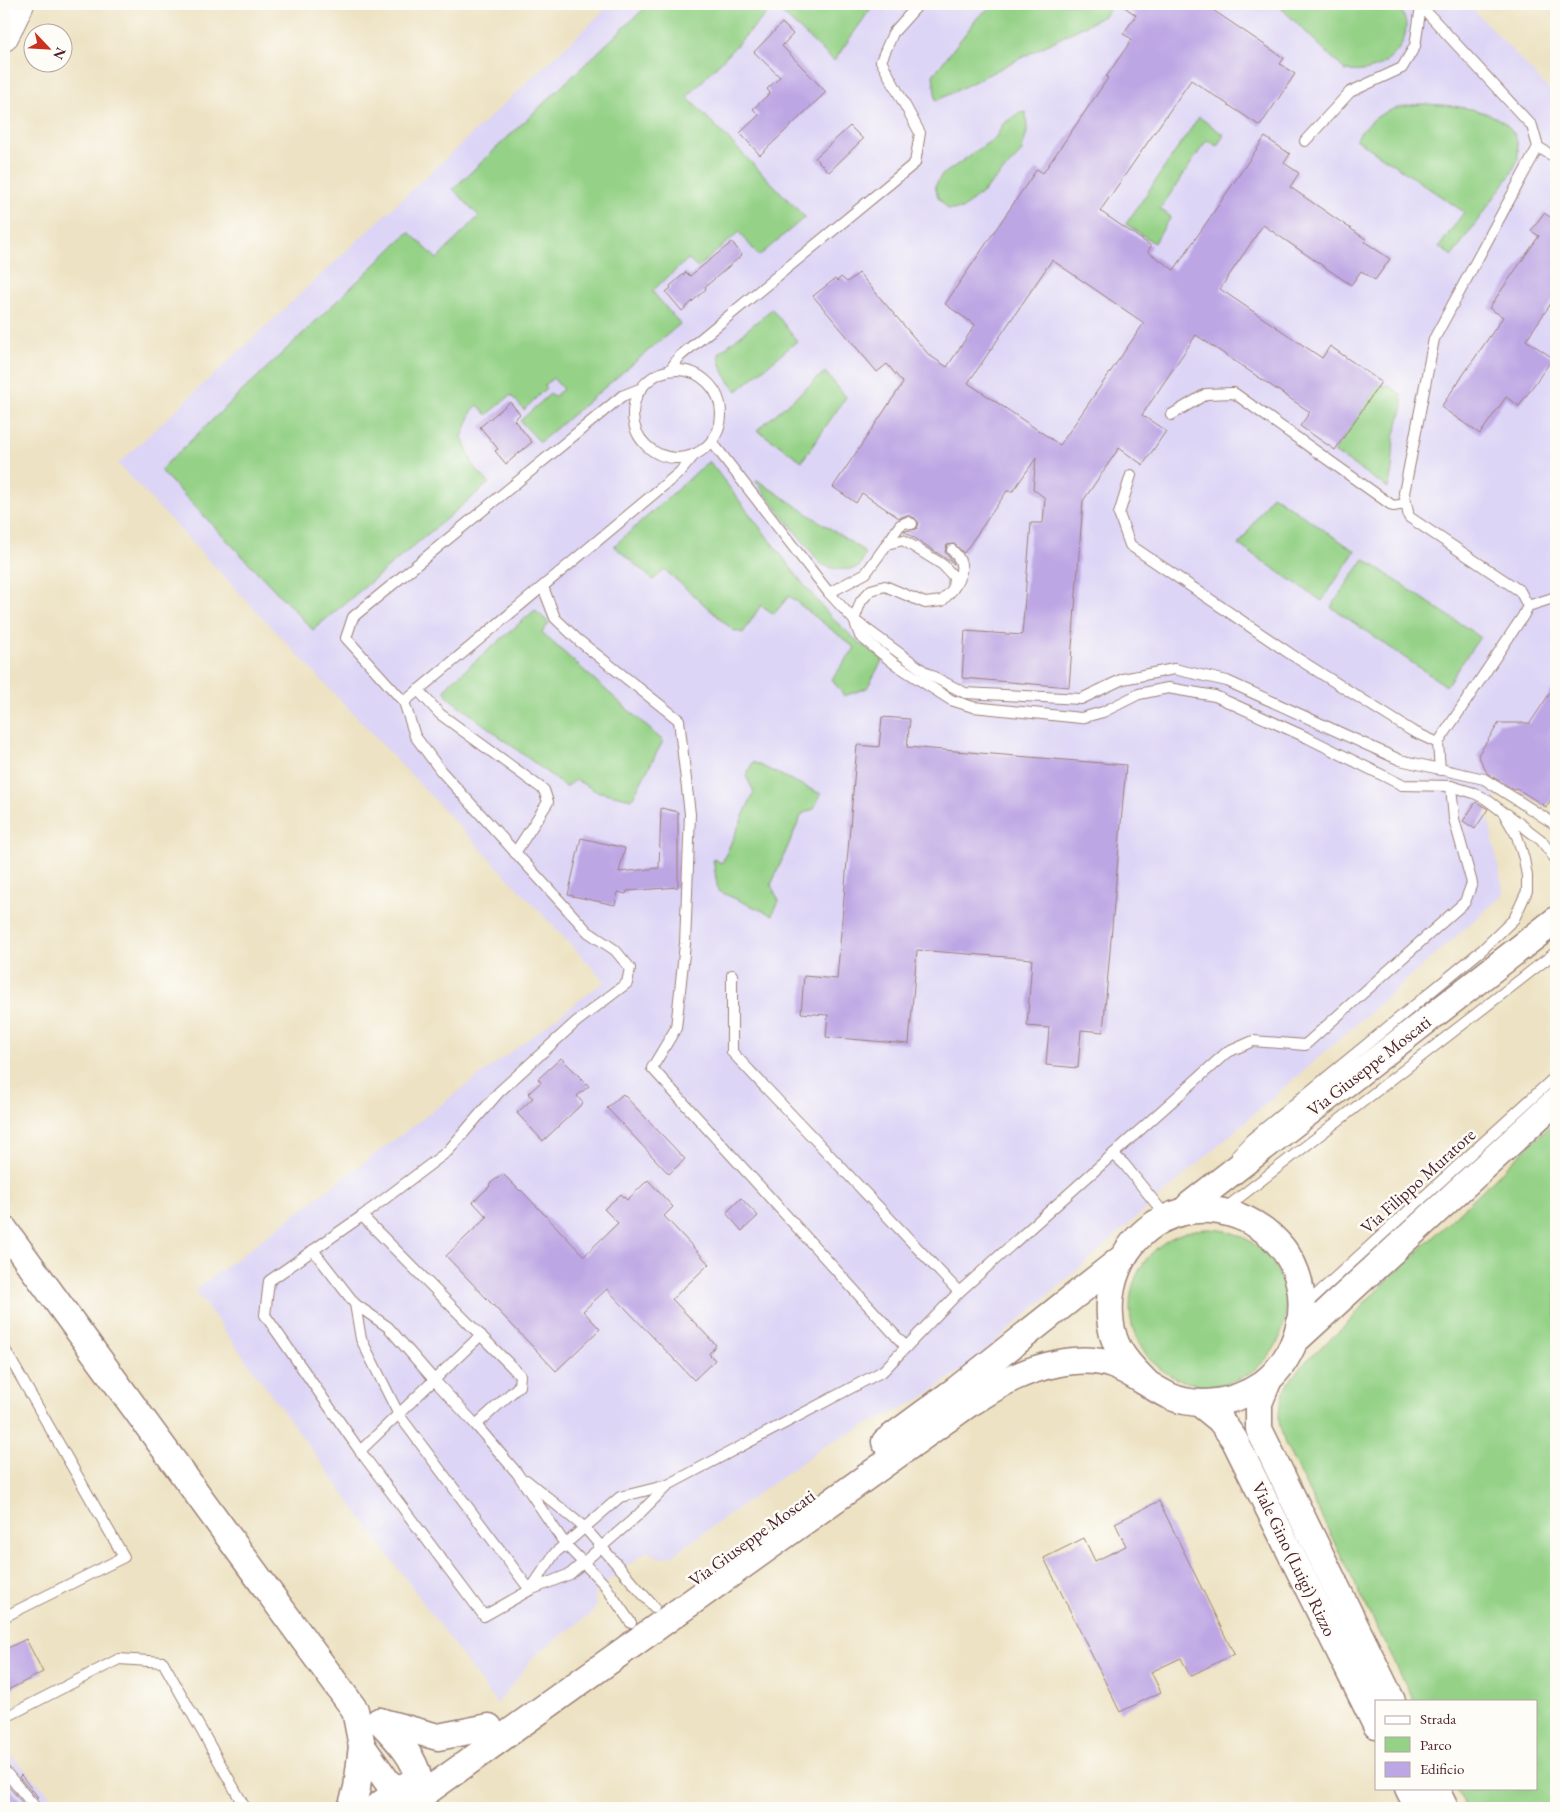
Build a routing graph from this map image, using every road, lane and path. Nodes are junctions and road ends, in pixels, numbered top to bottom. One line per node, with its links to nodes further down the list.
1 (20, 4): 4 (highway)
2 (919, 4): 8 (lane)
3 (1419, 5): 5 (lane); 6 (lane)
4 (4, 37)
5 (1304, 141)
6 (1538, 148): 7 (lane); 14 (lane)
7 (1556, 158)
8 (670, 370): 9 (lane); 11 (lane)
9 (642, 388): 12 (lane); 25 (lane)
10 (1171, 415): 14 (lane)
11 (712, 442): 12 (lane); 20 (lane)
12 (695, 454): 18 (lane)
13 (1131, 475): 26 (lane)
14 (1406, 504): 22 (lane)
15 (912, 524): 16 (lane)
16 (887, 544): 19 (lane); 20 (lane)
17 (952, 550): 19 (lane)
18 (543, 587): 24 (lane); 50 (lane)
19 (953, 589): 23 (lane)
20 (829, 593): 23 (lane)
21 (1556, 596): 22 (lane)
22 (1528, 606): 26 (lane)
23 (854, 620): 27 (lane); 28 (lane)
24 (418, 690): 25 (lane); 31 (lane)
25 (404, 702): 31 (lane)
26 (1438, 743): 27 (lane)
27 (1440, 770): 30 (lane)
28 (1451, 786): 29 (lane); 38 (lane)
29 (1494, 805): 32 (lane); 40 (lane)
30 (1556, 825)
31 (515, 853): 41 (lane)
32 (1556, 860)
33 (1556, 920): 40 (street, Via Giuseppe Moscati)
34 (1556, 952): 39 (lane)
35 (732, 975): 45 (lane)
36 (1556, 1076): 47 (lane, Via Filippo Muratore)
37 (1556, 1101): 49 (street, Via Giuseppe Moscati)
38 (1113, 1154): 40 (lane); 45 (lane)
39 (1221, 1211): 40 (street, Via Giuseppe Moscati); 47 (street, Via Giuseppe Moscati)
40 (1180, 1212): 44 (street, Via Giuseppe Moscati)
41 (362, 1216): 43 (lane); 48 (lane)
42 (7, 1230): 70 (street)
43 (313, 1250): 46 (lane); 58 (lane)
44 (1122, 1259): 54 (street, Via Giuseppe Moscati); 66 (street, Via Giuseppe Moscati)
45 (959, 1292): 50 (lane)
46 (355, 1304): 53 (lane); 56 (lane)
47 (1302, 1308): 49 (street, Via Giuseppe Moscati)
48 (481, 1335): 53 (lane); 57 (lane)
49 (1295, 1341): 52 (street, Via Giuseppe Moscati)
50 (906, 1347): 60 (lane)
51 (4, 1348): 67 (lane)
52 (1269, 1379): 55 (street, Via Giuseppe Moscati); 69 (street, Viale Gino (Luigi) Rizzo)
53 (435, 1381): 56 (lane); 57 (lane)
54 (1146, 1383): 55 (street, Via Giuseppe Moscati); 79 (street, Via Giuseppe Moscati)
55 (1198, 1403): 73 (street, Viale Gino (Luigi) Rizzo)
56 (399, 1415): 58 (lane); 65 (lane)
57 (476, 1425): 59 (lane)
58 (360, 1451): 65 (lane)
59 (517, 1473): 61 (lane); 62 (lane)
60 (668, 1485): 61 (lane); 63 (lane)
61 (585, 1528): 62 (lane); 63 (lane)
62 (565, 1544): 64 (lane); 65 (lane)
63 (602, 1547): 64 (lane); 66 (lane)
64 (584, 1562): 65 (lane); 68 (lane)
65 (530, 1590)
66 (654, 1606): 68 (street, Via Giuseppe Moscati)
67 (4, 1617)
68 (631, 1624): 74 (street, Via Giuseppe Moscati)
69 (1392, 1700)
70 (356, 1710): 72 (street); 75 (street)
71 (4, 1718): 81 (lane)
72 (380, 1721): 74 (street); 79 (street)
73 (1375, 1723)
74 (489, 1727): 79 (street, Via Giuseppe Moscati)
75 (362, 1746): 79 (street); 82 (street)
76 (4, 1770): 80 (lane)
77 (1409, 1790): 84 (street)
78 (1436, 1790): 85 (street)
79 (410, 1793): 83 (street, Via Giuseppe Moscati)
80 (36, 1808)
81 (244, 1808)
82 (351, 1808)
83 (375, 1808)
84 (1418, 1808)
85 (1445, 1808)

